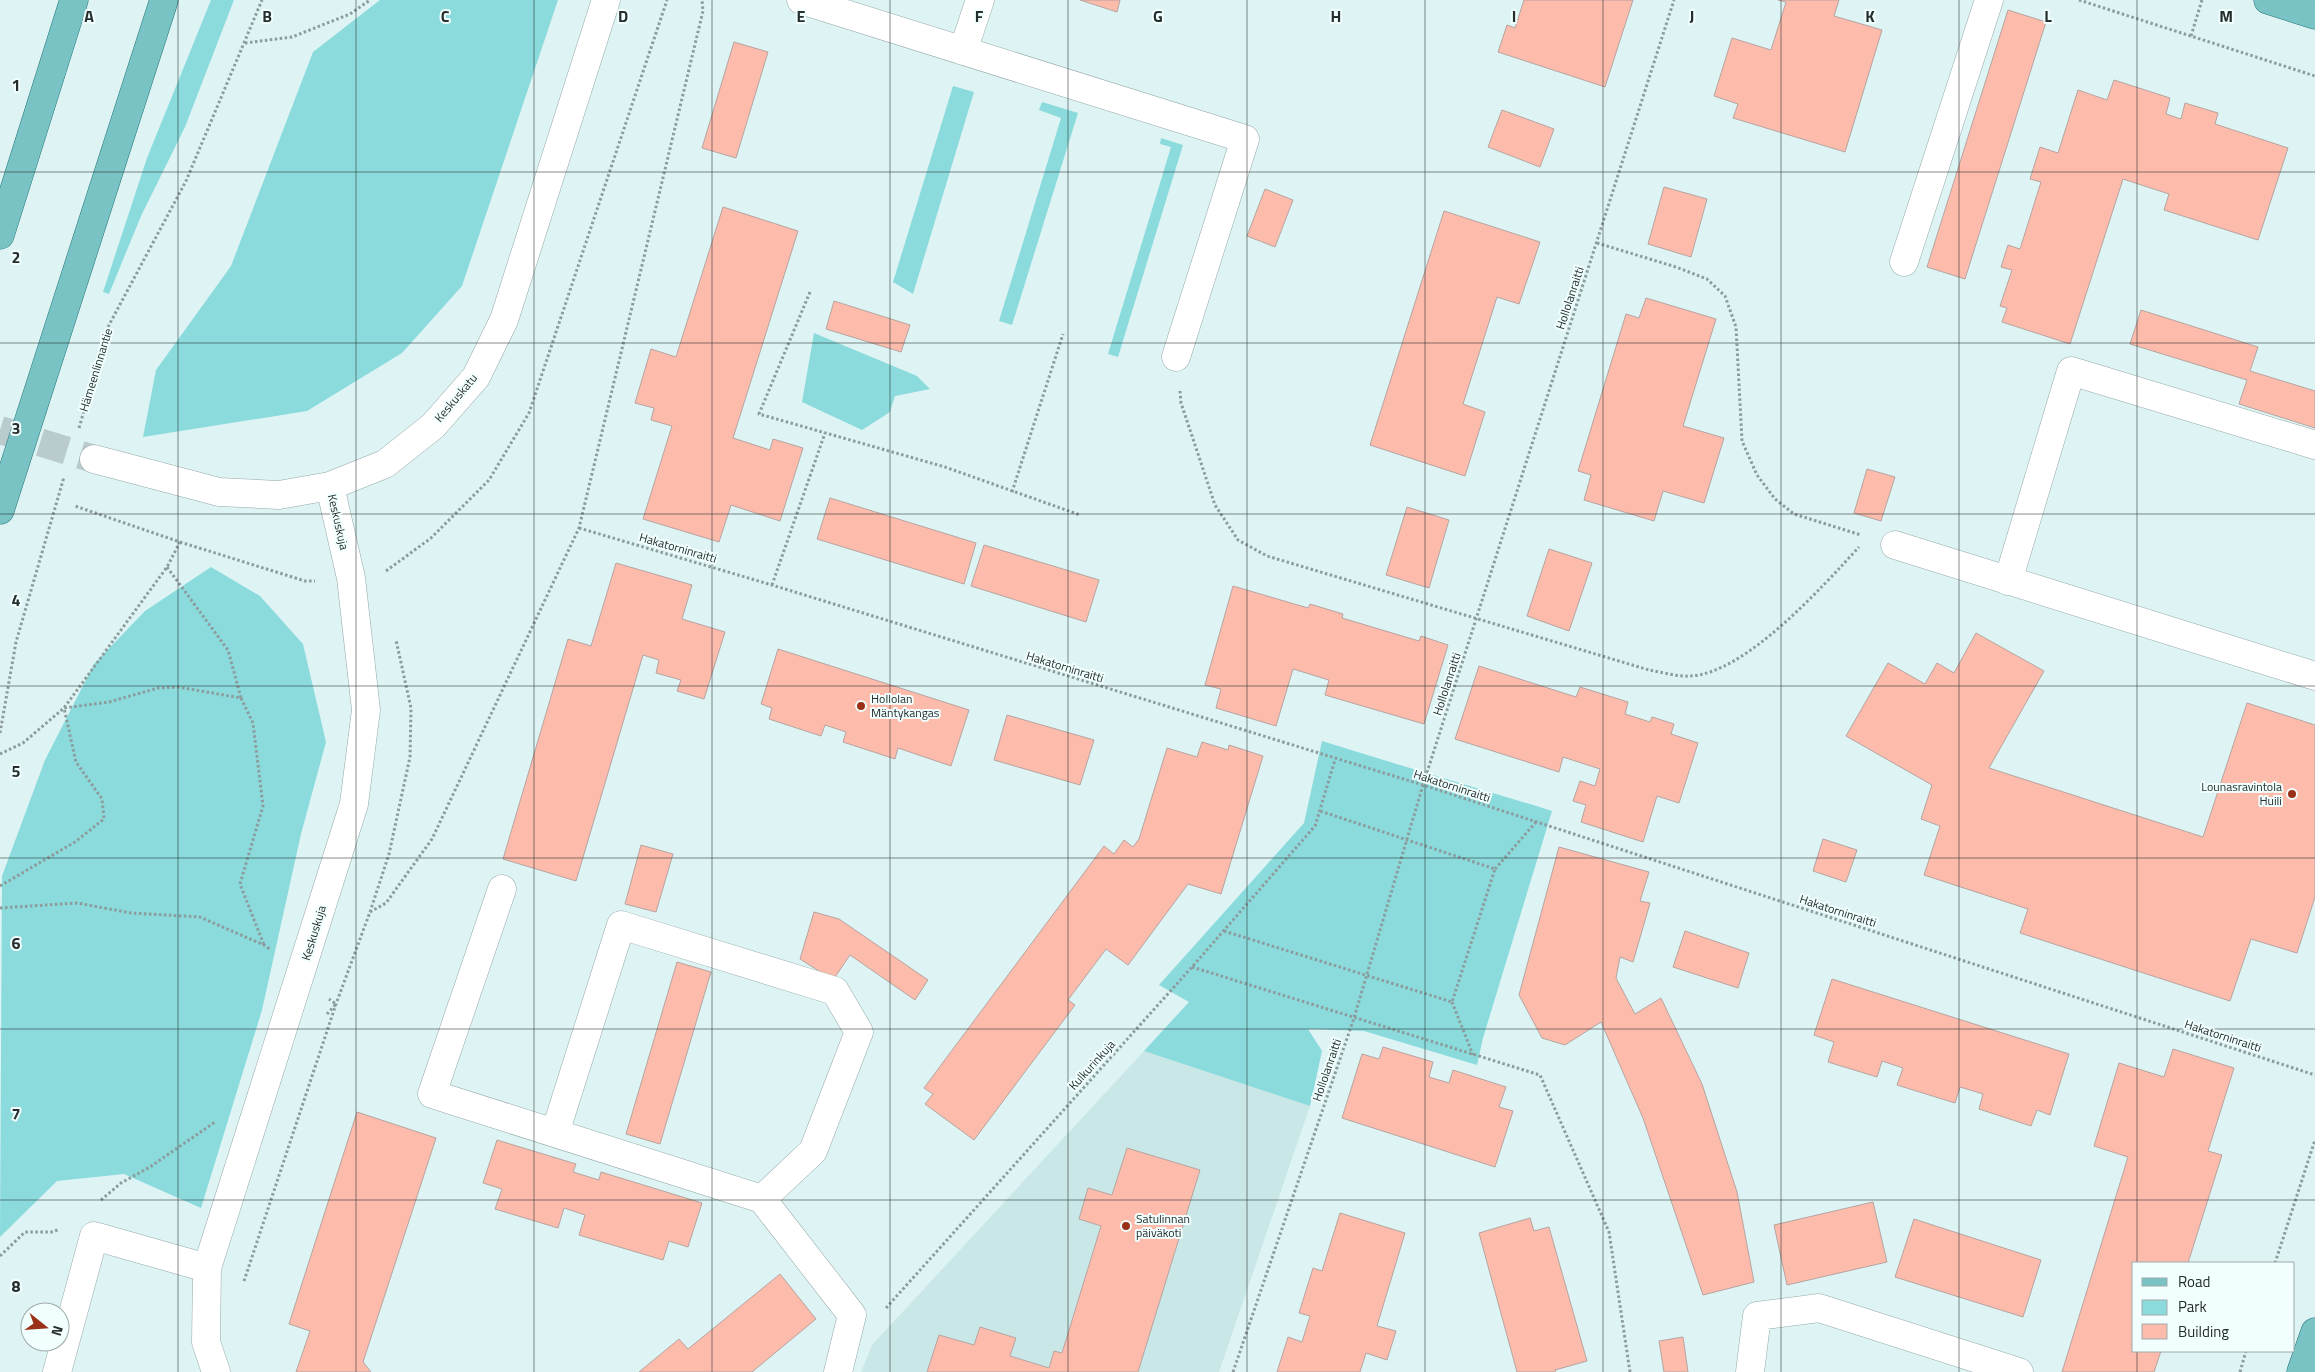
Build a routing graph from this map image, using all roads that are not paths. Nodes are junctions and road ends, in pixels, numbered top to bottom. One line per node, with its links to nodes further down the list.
1 (74, 0): 10 (main road)
2 (164, 0): 16 (main road)
3 (606, 0): 15 (street, Keskuskatu)
4 (801, 0): 9 (street)
5 (980, 0): 9 (street)
6 (1989, 0): 11 (street)
7 (2268, 0): 8 (main road)
8 (2314, 13)
9 (963, 51): 12 (street)
10 (0, 236)
11 (1904, 262)
12 (1176, 357)
13 (2315, 445): 18 (street)
14 (94, 459): 15 (street, Keskuskatu)
15 (330, 486): 23 (street, Keskuskuja)
16 (0, 510)
17 (1895, 545): 18 (street)
18 (2008, 581): 19 (street)
19 (2315, 676)
20 (502, 889): 21 (street)
21 (554, 1133): 22 (street); 22 (street)
22 (762, 1199): 25 (street)
23 (207, 1268): 27 (street); 28 (street, Keskuskuja)
24 (2315, 1332): 30 (main road)
25 (839, 1371)
26 (2012, 1371): 29 (street)
27 (57, 1372)
28 (216, 1372)
29 (1750, 1372)
30 (2301, 1372)

